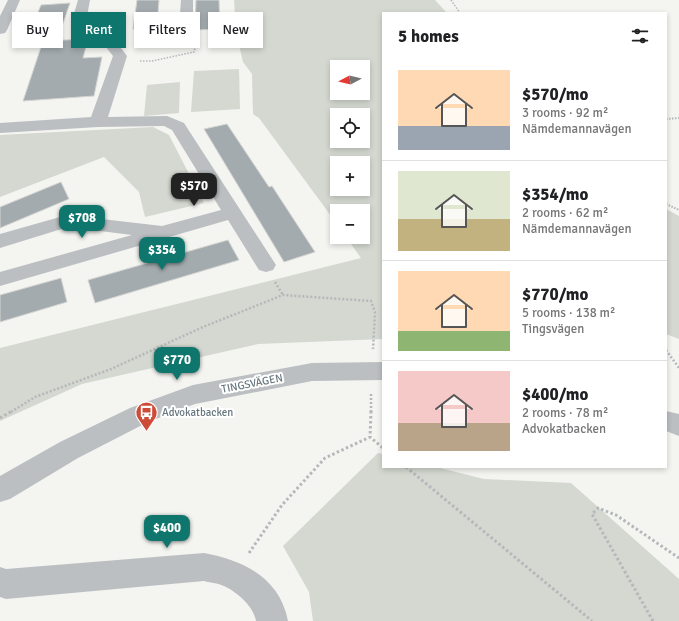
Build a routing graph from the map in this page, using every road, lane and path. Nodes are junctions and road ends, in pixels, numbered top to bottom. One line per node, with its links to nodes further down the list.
1 (14, 0): 7 (street)
2 (84, 0): 9 (street)
3 (187, 0): 5 (street)
4 (451, 0): 6 (path)
5 (187, 12)
6 (459, 12)
7 (0, 30)
8 (195, 48): 9 (path)
9 (120, 56): 12 (street)
10 (679, 118): 11 (path)
11 (667, 119)
12 (98, 122): 13 (street); 16 (street)
13 (0, 128)
14 (667, 204): 15 (path)
15 (679, 210)
16 (232, 213): 17 (street); 19 (street)
17 (164, 232): 18 (street); 20 (street)
18 (0, 241)
19 (266, 265)
20 (0, 279)
21 (375, 312): 25 (path)
22 (667, 351): 23 (path)
23 (679, 368)
24 (382, 371): 32 (street, TINGSVÄGEN)
25 (0, 418)
26 (667, 421): 28 (street)
27 (370, 423): 29 (path)
28 (679, 425)
29 (370, 437): 30 (path); 34 (path)
30 (382, 447)
31 (407, 468): 37 (path)
32 (0, 490)
33 (679, 558): 38 (path)
34 (234, 575): 35 (street); 36 (street)
35 (0, 582)
36 (272, 621)
37 (592, 621)
38 (654, 621)

